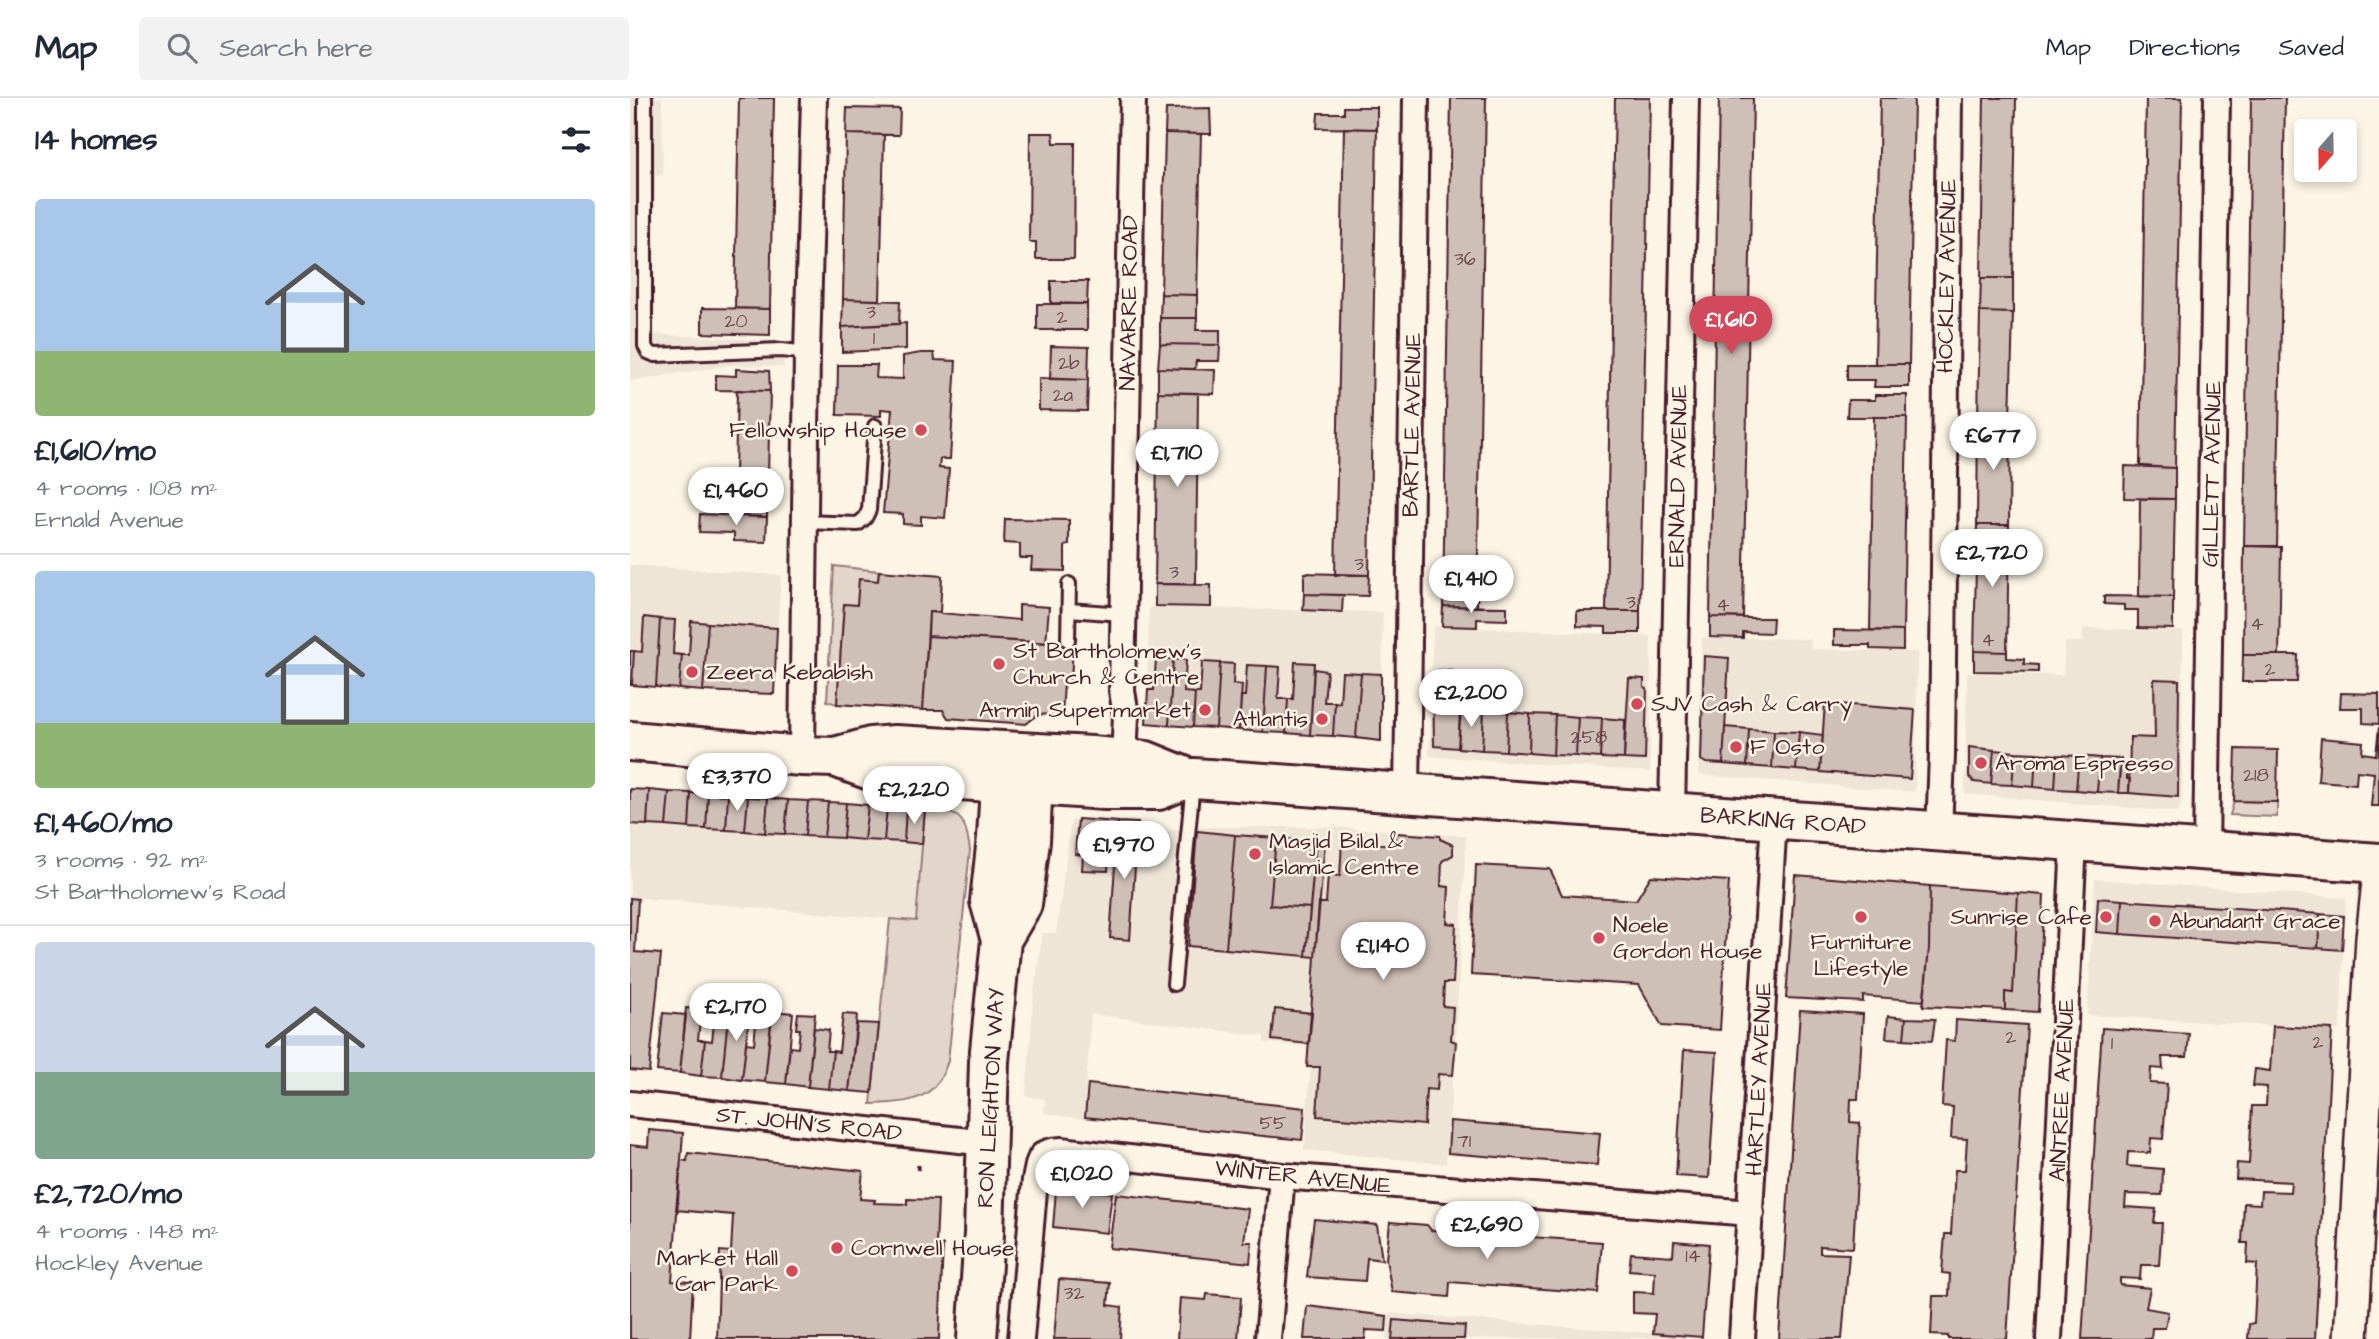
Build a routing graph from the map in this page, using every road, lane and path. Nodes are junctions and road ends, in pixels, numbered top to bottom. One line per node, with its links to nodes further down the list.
1 (645, 98): 8 (lane)
2 (814, 98): 8 (street)
3 (1133, 98): 13 (street, NAVARRE ROAD)
4 (1416, 98): 20 (street, BARTLE AVENUE)
5 (1686, 98): 21 (street, ERNALD AVENUE)
6 (1949, 98): 23 (street, HOCKLEY AVENUE)
7 (2217, 98): 25 (street, GILLETT AVENUE)
8 (807, 353): 10 (street)
9 (875, 426): 10 (lane)
10 (805, 522): 16 (street)
11 (1069, 583): 12 (lane)
12 (1069, 610): 13 (lane); 14 (lane)
13 (1123, 614): 17 (street, NAVARRE ROAD)
14 (1068, 640)
15 (630, 741): 16 (main road, BARKING ROAD)
16 (819, 756): 18 (main road, BARKING ROAD)
17 (1124, 759): 18 (main road, BARKING ROAD); 19 (main road, BARKING ROAD)
18 (1017, 768): 19 (main road, BARKING ROAD); 30 (main road, RON LEIGHTON WAY)
19 (1191, 778): 20 (main road, BARKING ROAD); 28 (lane)
20 (1407, 794): 21 (main road, BARKING ROAD)
21 (1672, 813): 22 (main road, BARKING ROAD)
22 (1774, 820): 23 (main road, BARKING ROAD); 34 (street, HARTLEY AVENUE)
23 (1939, 832): 24 (main road, BARKING ROAD)
24 (2074, 842): 25 (main road, BARKING ROAD); 39 (street, AINTREE AVENUE)
25 (2206, 851): 26 (main road, BARKING ROAD)
26 (2379, 863)
27 (2379, 882): 40 (main road)
28 (1174, 984)
29 (630, 1104): 30 (street, ST. JOHN'S ROAD)
30 (987, 1143): 35 (main road, RON LEIGHTON WAY)
31 (919, 1162): 32 (path)
32 (919, 1170)
33 (1282, 1176): 34 (street, WINTER AVENUE); 36 (street, WINTER AVENUE); 37 (street)
34 (1751, 1213): 38 (street, HARTLEY AVENUE)
35 (977, 1339)
36 (1021, 1339)
37 (1268, 1339)
38 (1742, 1339)
39 (2049, 1339)
40 (2351, 1339)

